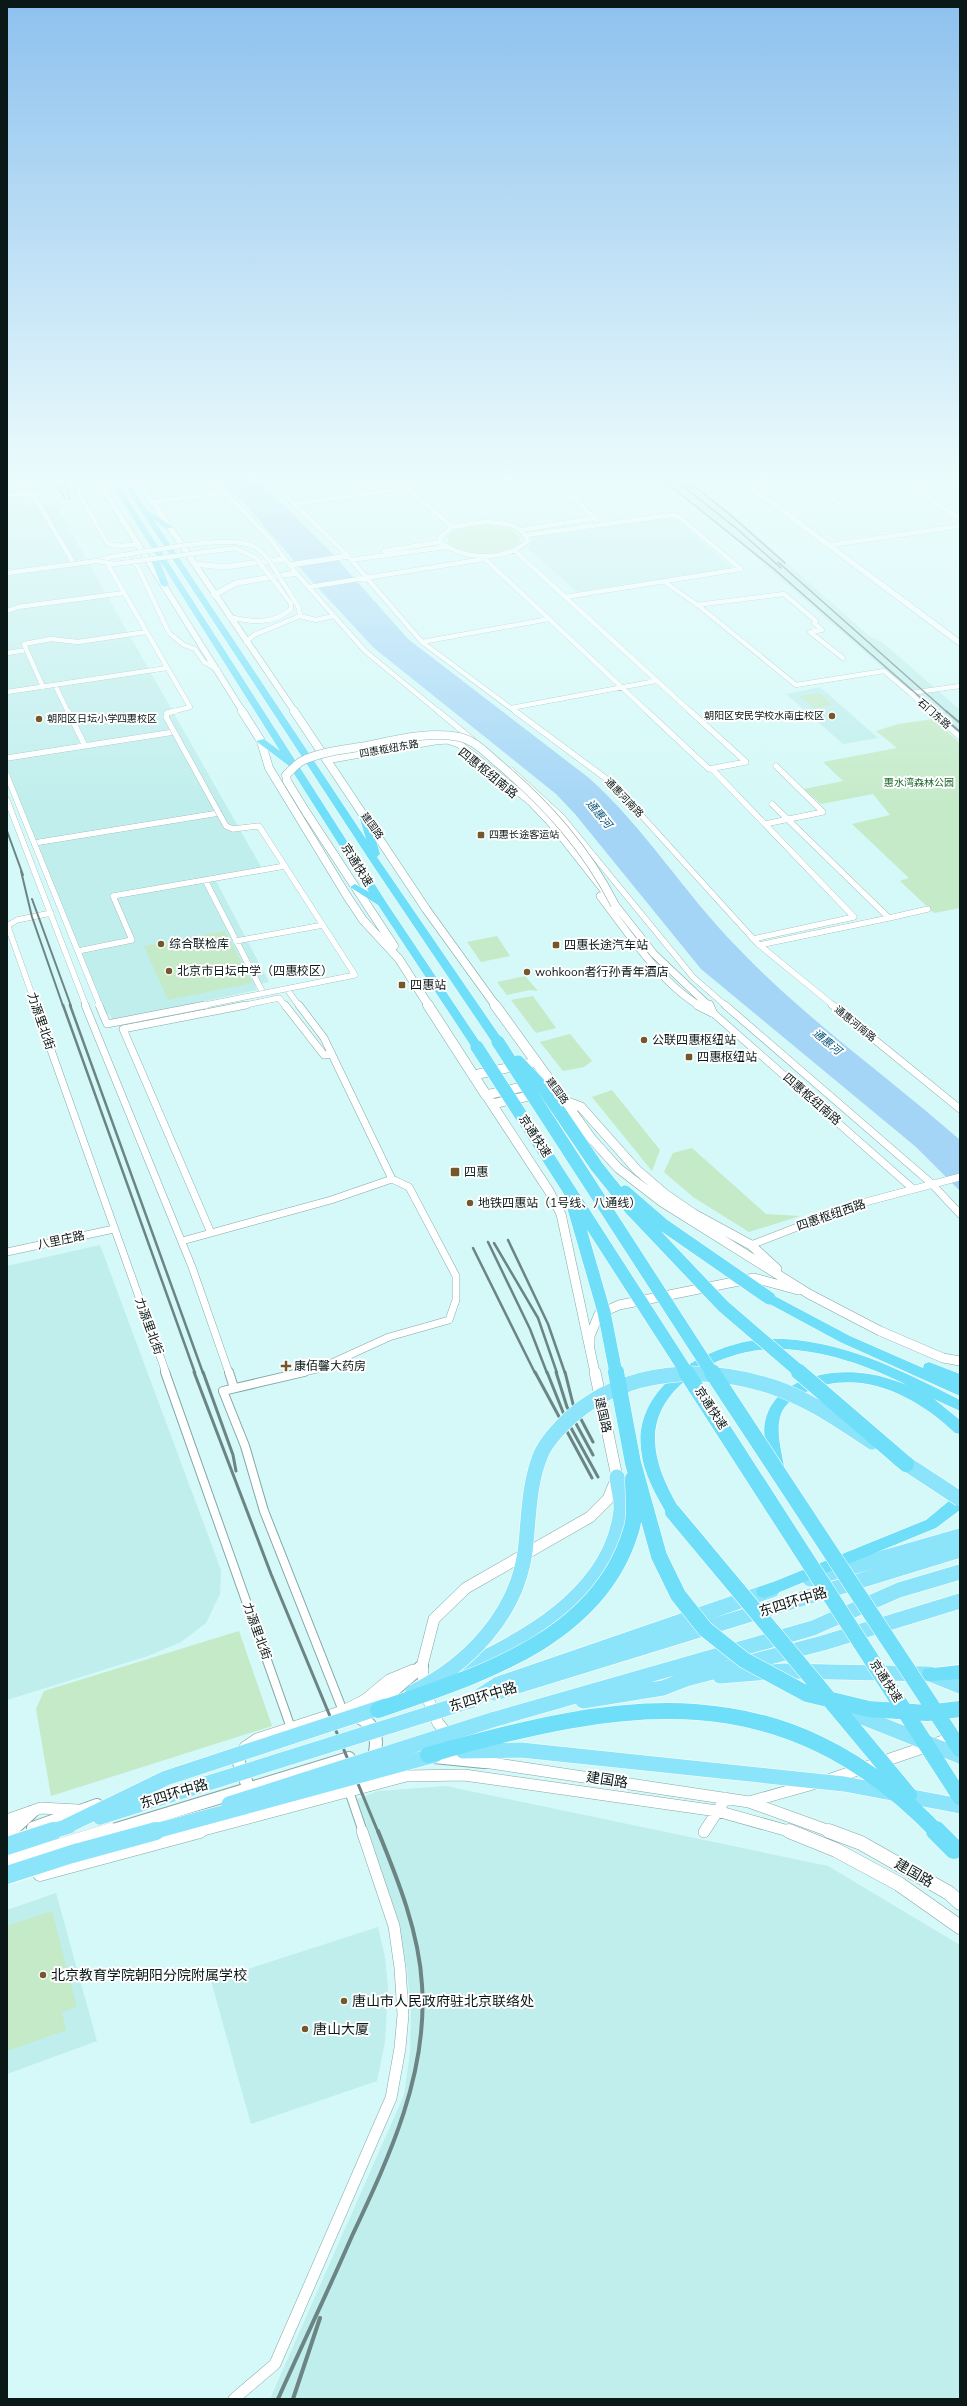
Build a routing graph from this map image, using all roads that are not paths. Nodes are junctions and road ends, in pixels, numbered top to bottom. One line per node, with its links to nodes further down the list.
1 (121, 588): 17 (street, bridge)
2 (148, 588): 34 (street)
3 (167, 588): 34 (main road)
4 (181, 588): 51 (highway, 京通快速)
5 (195, 588): 62 (highway, 京通快速)
6 (210, 588): 18 (main road, 建国路)
7 (226, 588): 18 (street)
8 (280, 588): 24 (street, bridge)
9 (286, 588): 22 (street, bridge)
10 (310, 588): 23 (street)
11 (374, 588): 28 (street, 通惠河南路)
12 (516, 588): 25 (street)
13 (556, 588): 19 (street)
14 (618, 588): 19 (street)
15 (673, 588): 20 (street)
16 (888, 588): 29 (street)
17 (124, 593): 21 (street, bridge); 26 (street, bridge)
18 (214, 595): 24 (main road, 建国路)
19 (565, 597): 35 (street)
20 (697, 605): 32 (street); 41 (street)
21 (7, 611)
22 (300, 616): 23 (street); 27 (street)
23 (333, 616): 93 (street)
24 (229, 617): 27 (main road, 建国路)
25 (549, 619): 28 (street); 39 (street)
26 (146, 632): 30 (street, bridge); 33 (street, bridge)
27 (246, 642): 49 (main road, 建国路)
28 (422, 642): 42 (street, 通惠河南路)
29 (960, 643)
30 (27, 650): 31 (street); 38 (street, bridge)
31 (7, 653)
32 (842, 658)
33 (167, 668): 36 (street, bridge); 43 (street, bridge)
34 (218, 670): 45 (main road)
35 (656, 681): 39 (street); 52 (street)
36 (55, 685): 38 (street, bridge); 47 (street)
37 (960, 686): 41 (street, 石门东路)
38 (43, 687): 40 (street, bridge)
39 (622, 687): 42 (street); 52 (street)
40 (7, 692)
41 (910, 693): 44 (street, 石门东路)
42 (511, 708): 72 (street, 通惠河南路)
43 (174, 732): 47 (street); 56 (street, bridge)
44 (960, 737)
45 (261, 741): 51 (highway); 76 (main road)
46 (452, 741): 49 (street, 四惠枢纽东路); 66 (street, 四惠枢纽南路); 79 (street, 四惠枢纽南路)
47 (85, 746): 48 (street)
48 (7, 758)
49 (326, 760): 57 (main road, 建国路)
50 (776, 766): 58 (street)
51 (298, 770): 65 (highway, 京通快速)
52 (713, 770): 59 (street)
53 (7, 776): 60 (street, bridge)
54 (7, 800): 68 (street)
55 (772, 804): 58 (street)
56 (219, 813): 60 (street); 61 (street, bridge)
57 (364, 816): 62 (highway); 82 (main road, 建国路)
58 (788, 819): 59 (street); 69 (street)
59 (765, 824): 72 (street)
60 (34, 842): 75 (street, bridge)
61 (285, 866): 63 (street, bridge); 71 (street, bridge)
62 (379, 867): 80 (highway, 京通快速)
63 (205, 880): 73 (street); 75 (street, bridge)
64 (355, 887): 65 (highway); 66 (main road, bridge); 76 (main road)
65 (382, 905): 94 (highway, 京通快速, bridge)
66 (615, 905): 79 (street, 四惠枢纽南路)
67 (928, 909): 69 (street)
68 (51, 913): 70 (street); 99 (street)
69 (889, 918): 74 (street)
70 (7, 925): 97 (street, 力源里北街)
71 (323, 925): 73 (street, bridge); 78 (street, bridge)
72 (753, 939): 74 (street, 通惠河南路)
73 (236, 941): 78 (street)
74 (758, 945): 89 (street, 通惠河南路)
75 (78, 951): 78 (street, bridge)
76 (399, 959): 83 (main road)
77 (289, 992): 81 (street)
78 (263, 993)
79 (712, 1012): 95 (street, 四惠枢纽南路)
80 (498, 1042): 90 (highway, bridge); 116 (highway, 京通快速, bridge)
81 (332, 1054): 92 (street); 98 (street)
82 (536, 1062): 83 (street); 84 (main road, 建国路)
83 (474, 1075): 86 (main road)
84 (550, 1081): 85 (street, 建国路); 86 (street)
85 (556, 1090): 87 (street, 建国路); 88 (street)
86 (486, 1095): 88 (street)
87 (565, 1102): 100 (street); 102 (street, 建国路)
88 (492, 1104): 105 (street, 建国路)
89 (960, 1109)
90 (597, 1167): 104 (highway, bridge); 115 (highway, bridge)
91 (960, 1177): 93 (street, 四惠枢纽西路)
92 (392, 1179): 98 (street); 111 (street)
93 (931, 1183): 95 (street, 四惠枢纽西路); 96 (street)
94 (567, 1186): 114 (highway, bridge); 148 (highway, 京通快速, bridge)
95 (912, 1188): 100 (street, 四惠枢纽西路)
96 (960, 1214)
97 (114, 1229): 101 (street, 八里庄路); 137 (street, 力源里北街)
98 (211, 1233): 99 (street)
99 (182, 1241): 111 (street)
100 (751, 1245): 102 (street)
101 (7, 1252)
102 (785, 1277): 103 (street)
103 (809, 1294): 105 (street); 107 (street)
104 (768, 1298): 107 (highway); 109 (highway)
105 (590, 1355): 117 (street, 建国路)
106 (943, 1358): 107 (street); 108 (street); 109 (street)
107 (927, 1359): 109 (highway)
108 (960, 1361)
109 (958, 1379)
110 (900, 1382): 112 (highway); 113 (highway); 116 (highway); 161 (highway, bridge)
111 (234, 1388): 135 (street)
112 (960, 1406)
113 (960, 1429)
114 (633, 1463): 130 (highway, bridge); 134 (highway, bridge)
115 (906, 1464): 118 (highway, bridge); 127 (highway, bridge)
116 (777, 1473): 139 (highway, 京通快速, bridge)
117 (617, 1477): 124 (street, 建国路); 127 (highway, bridge)
118 (960, 1499): 122 (highway)
119 (960, 1536): 122 (highway)
120 (960, 1550): 131 (highway, 东四环中路)
121 (960, 1572): 132 (highway, 东四环中路)
122 (764, 1592): 131 (highway)
123 (960, 1600): 128 (highway)
124 (422, 1666): 135 (street, 东四环中路); 136 (main road, 东四环中路); 144 (street, 建国路)
125 (960, 1672): 126 (highway)
126 (930, 1674): 128 (highway); 129 (highway)
127 (437, 1679): 134 (highway, bridge)
128 (686, 1679): 132 (highway)
129 (960, 1686)
130 (807, 1694): 133 (highway, bridge); 142 (highway, bridge)
131 (473, 1700): 156 (highway, 东四环中路, bridge)
132 (530, 1709): 162 (highway, 东四环中路, bridge)
133 (960, 1709)
134 (378, 1710): 156 (highway, bridge)
135 (343, 1711): 136 (main road); 137 (street, 东四环中路)
136 (361, 1718): 140 (main road); 143 (main road, 东四环中路)
137 (291, 1728): 145 (street, 东四环中路)
138 (960, 1735): 150 (street)
139 (960, 1749)
140 (375, 1752): 144 (main road, 东四环中路); 146 (main road, 东四环中路)
141 (428, 1755): 151 (highway, bridge); 161 (highway, bridge); 162 (highway, bridge)
142 (960, 1756)
143 (238, 1760): 145 (main road, 东四环中路); 146 (main road)
144 (484, 1762): 149 (street, 建国路)
145 (213, 1768): 152 (main road, 东四环中路)
146 (249, 1789): 163 (main road, 东四环中路)
147 (349, 1791): 153 (street); 165 (street); 168 (street)
148 (960, 1797)
149 (726, 1798): 150 (street, 建国路); 153 (street)
150 (749, 1802): 166 (street, 建国路)
151 (960, 1806)
152 (82, 1810): 154 (street, 东四环中路); 159 (main road, 东四环中路)
153 (717, 1811): 157 (street); 167 (street)
154 (32, 1812): 155 (street, 东四环中路); 158 (main road)
155 (7, 1820)
156 (63, 1828): 160 (highway, 东四环中路, bridge)
157 (704, 1832)
158 (7, 1835)
159 (7, 1838)
160 (7, 1846)
161 (957, 1853)
162 (72, 1854): 164 (highway, 东四环中路, bridge)
163 (7, 1863)
164 (7, 1875)
165 (7, 1884)
166 (960, 1903)
167 (960, 1927)
168 (234, 2399)

